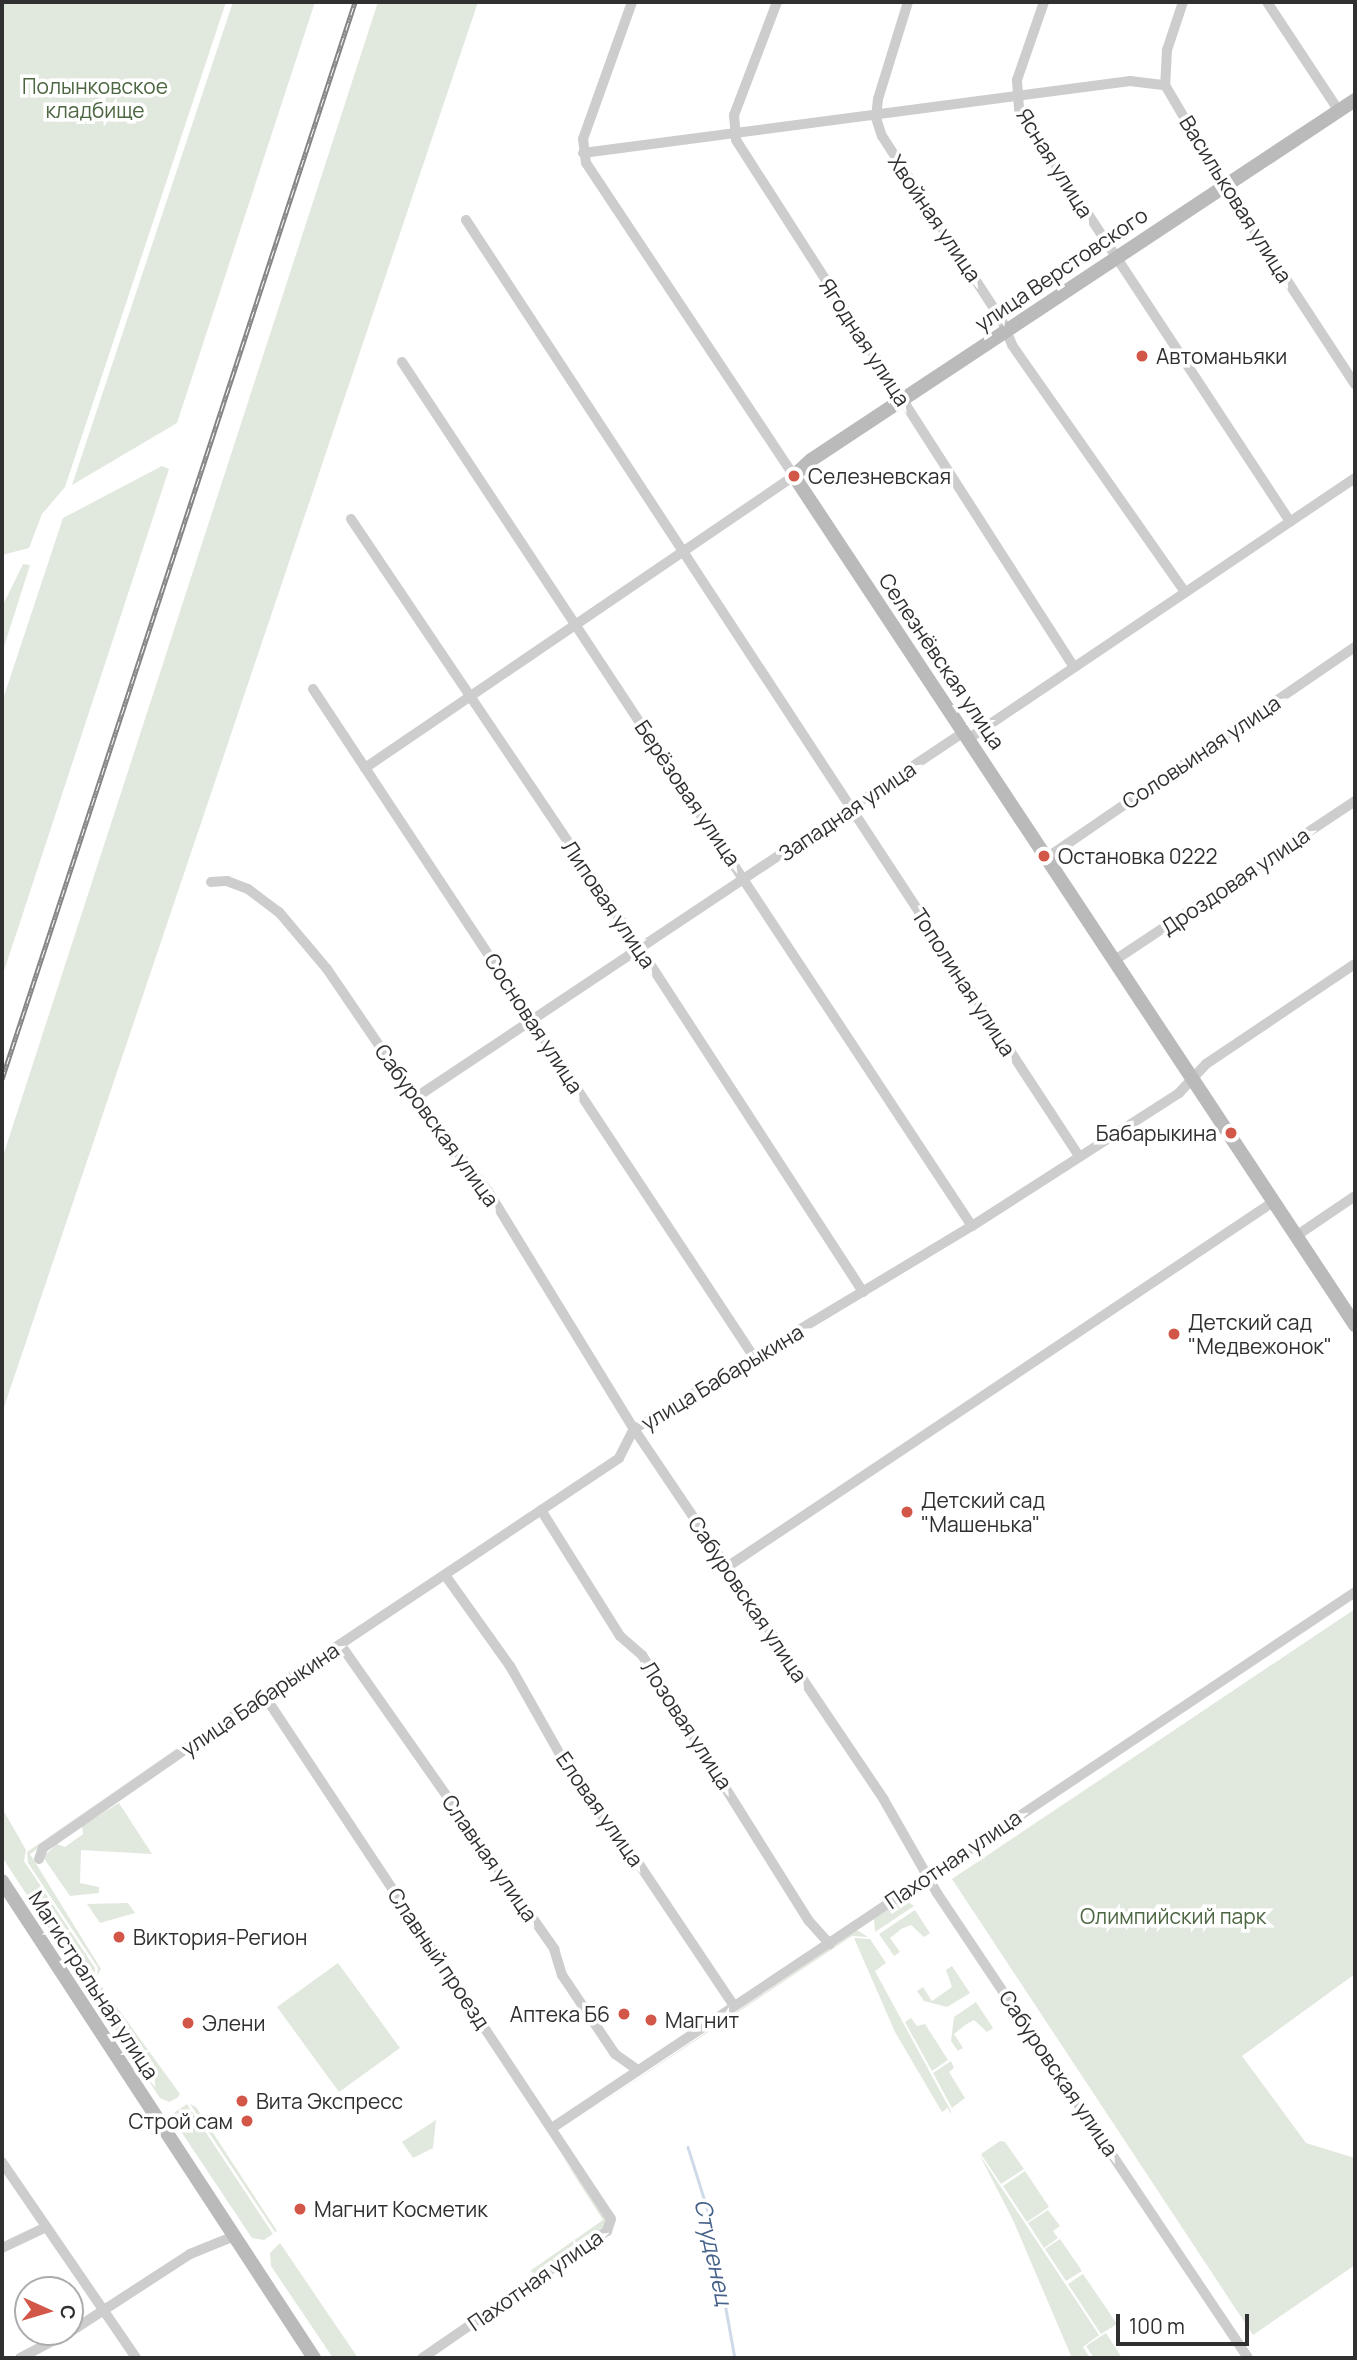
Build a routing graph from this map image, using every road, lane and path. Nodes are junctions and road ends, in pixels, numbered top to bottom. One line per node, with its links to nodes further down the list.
1 (632, 2): 13 (street)
2 (777, 2): 12 (street)
3 (908, 2): 11 (street)
4 (1044, 2): 8 (street, Ясная улица)
5 (1182, 2): 7 (street)
6 (1267, 2): 10 (street)
7 (1165, 85): 8 (street); 14 (street, Васильковая улица)
8 (1016, 97): 11 (street); 16 (street, Ясная улица)
9 (1355, 100): 10 (street, улица Верстовского)
10 (1339, 111): 14 (street, улица Верстовского)
11 (876, 118): 12 (street); 17 (street, Хвойная улица)
12 (734, 135): 13 (street); 20 (street, Ягодная улица)
13 (583, 153): 21 (street, Селезнёвская улица)
14 (1224, 185): 16 (street, улица Верстовского); 19 (street, Васильковая улица)
15 (466, 220): 25 (street, Тополиная улица)
16 (1115, 258): 17 (street, улица Верстовского); 24 (street, Ясная улица)
17 (1008, 331): 20 (street, улица Верстовского); 26 (street, Хвойная улица)
18 (402, 362): 27 (street, Берёзовая улица)
19 (1355, 384)
20 (904, 402): 21 (street, улица Верстовского); 29 (street, Ягодная улица)
21 (794, 476): 25 (street); 32 (street, Селезнёвская улица)
22 (1355, 478): 24 (street, Западная улица)
23 (351, 519): 31 (street, Липовая улица)
24 (1290, 522): 26 (street, Западная улица)
25 (683, 551): 27 (street); 35 (street, Тополиная улица)
26 (1184, 591): 29 (street, Западная улица)
27 (576, 625): 31 (street); 37 (street, Берёзовая улица)
28 (1355, 648): 36 (street, Соловьиная улица)
29 (1074, 667): 32 (street, Западная улица)
30 (313, 689): 33 (street, Сосновая улица)
31 (470, 696): 33 (street); 39 (street, Липовая улица)
32 (966, 736): 35 (street, Западная улица); 36 (street, Селезнёвская улица)
33 (365, 768): 42 (street, Сосновая улица)
34 (1355, 801): 40 (street, Дроздовая улица)
35 (853, 806): 37 (street, Западная улица); 45 (street, Тополиная улица)
36 (1048, 857): 40 (street, Селезнёвская улица)
37 (746, 880): 39 (street, Западная улица); 48 (street, Берёзовая улица)
38 (211, 882): 44 (street, Сабуровская улица)
39 (641, 950): 42 (street, Западная улица); 50 (street, Липовая улица)
40 (1115, 961): 43 (street, Селезнёвская улица)
41 (1355, 964): 43 (street, улица Бабарыкина)
42 (534, 1022): 44 (street, Западная улица); 52 (street, Сосновая улица)
43 (1191, 1078): 45 (street, улица Бабарыкина); 47 (street, Селезнёвская улица)
44 (415, 1098): 53 (street, Сабуровская улица)
45 (1079, 1156): 48 (street, улица Бабарыкина)
46 (1355, 1196): 49 (street)
47 (1273, 1202): 49 (street, Селезнёвская улица); 55 (street)
48 (972, 1226): 50 (street, улица Бабарыкина)
49 (1296, 1236): 51 (street, Селезнёвская улица)
50 (863, 1292): 52 (street, улица Бабарыкина)
51 (1355, 1325)
52 (754, 1357): 53 (street, улица Бабарыкина)
53 (634, 1429): 54 (street, улица Бабарыкина); 55 (street, Сабуровская улица)
54 (541, 1510): 56 (street, улица Бабарыкина); 63 (street, Лозовая улица)
55 (727, 1567): 61 (street, Сабуровская улица)
56 (445, 1575): 58 (street, улица Бабарыкина); 64 (street, Еловая улица)
57 (1355, 1592): 61 (street, Пахотная улица)
58 (340, 1644): 59 (street, улица Бабарыкина); 65 (street, Славная улица)
59 (264, 1695): 60 (street, улица Бабарыкина); 66 (street, Славный проезд)
60 (39, 1859)
61 (927, 1876): 63 (street, Пахотная улица); 79 (street, Сабуровская улица)
62 (2, 1881): 70 (street, Магистральная улица)
63 (830, 1944): 64 (street, Пахотная улица)
64 (734, 2006): 65 (street, Пахотная улица)
65 (638, 2070): 66 (street, Пахотная улица)
66 (552, 2128): 68 (street, Славный проезд)
67 (2, 2162): 69 (street)
68 (612, 2223): 78 (street, Пахотная улица)
69 (46, 2227): 71 (street); 72 (street)
70 (232, 2237): 72 (street); 77 (street, Магистральная улица)
71 (2, 2248)
72 (103, 2312): 73 (street); 76 (street)
73 (84, 2324)
74 (43, 2346): 75 (street)
75 (20, 2358)
76 (136, 2358)
77 (314, 2358)
78 (422, 2358)
79 (1248, 2358)

